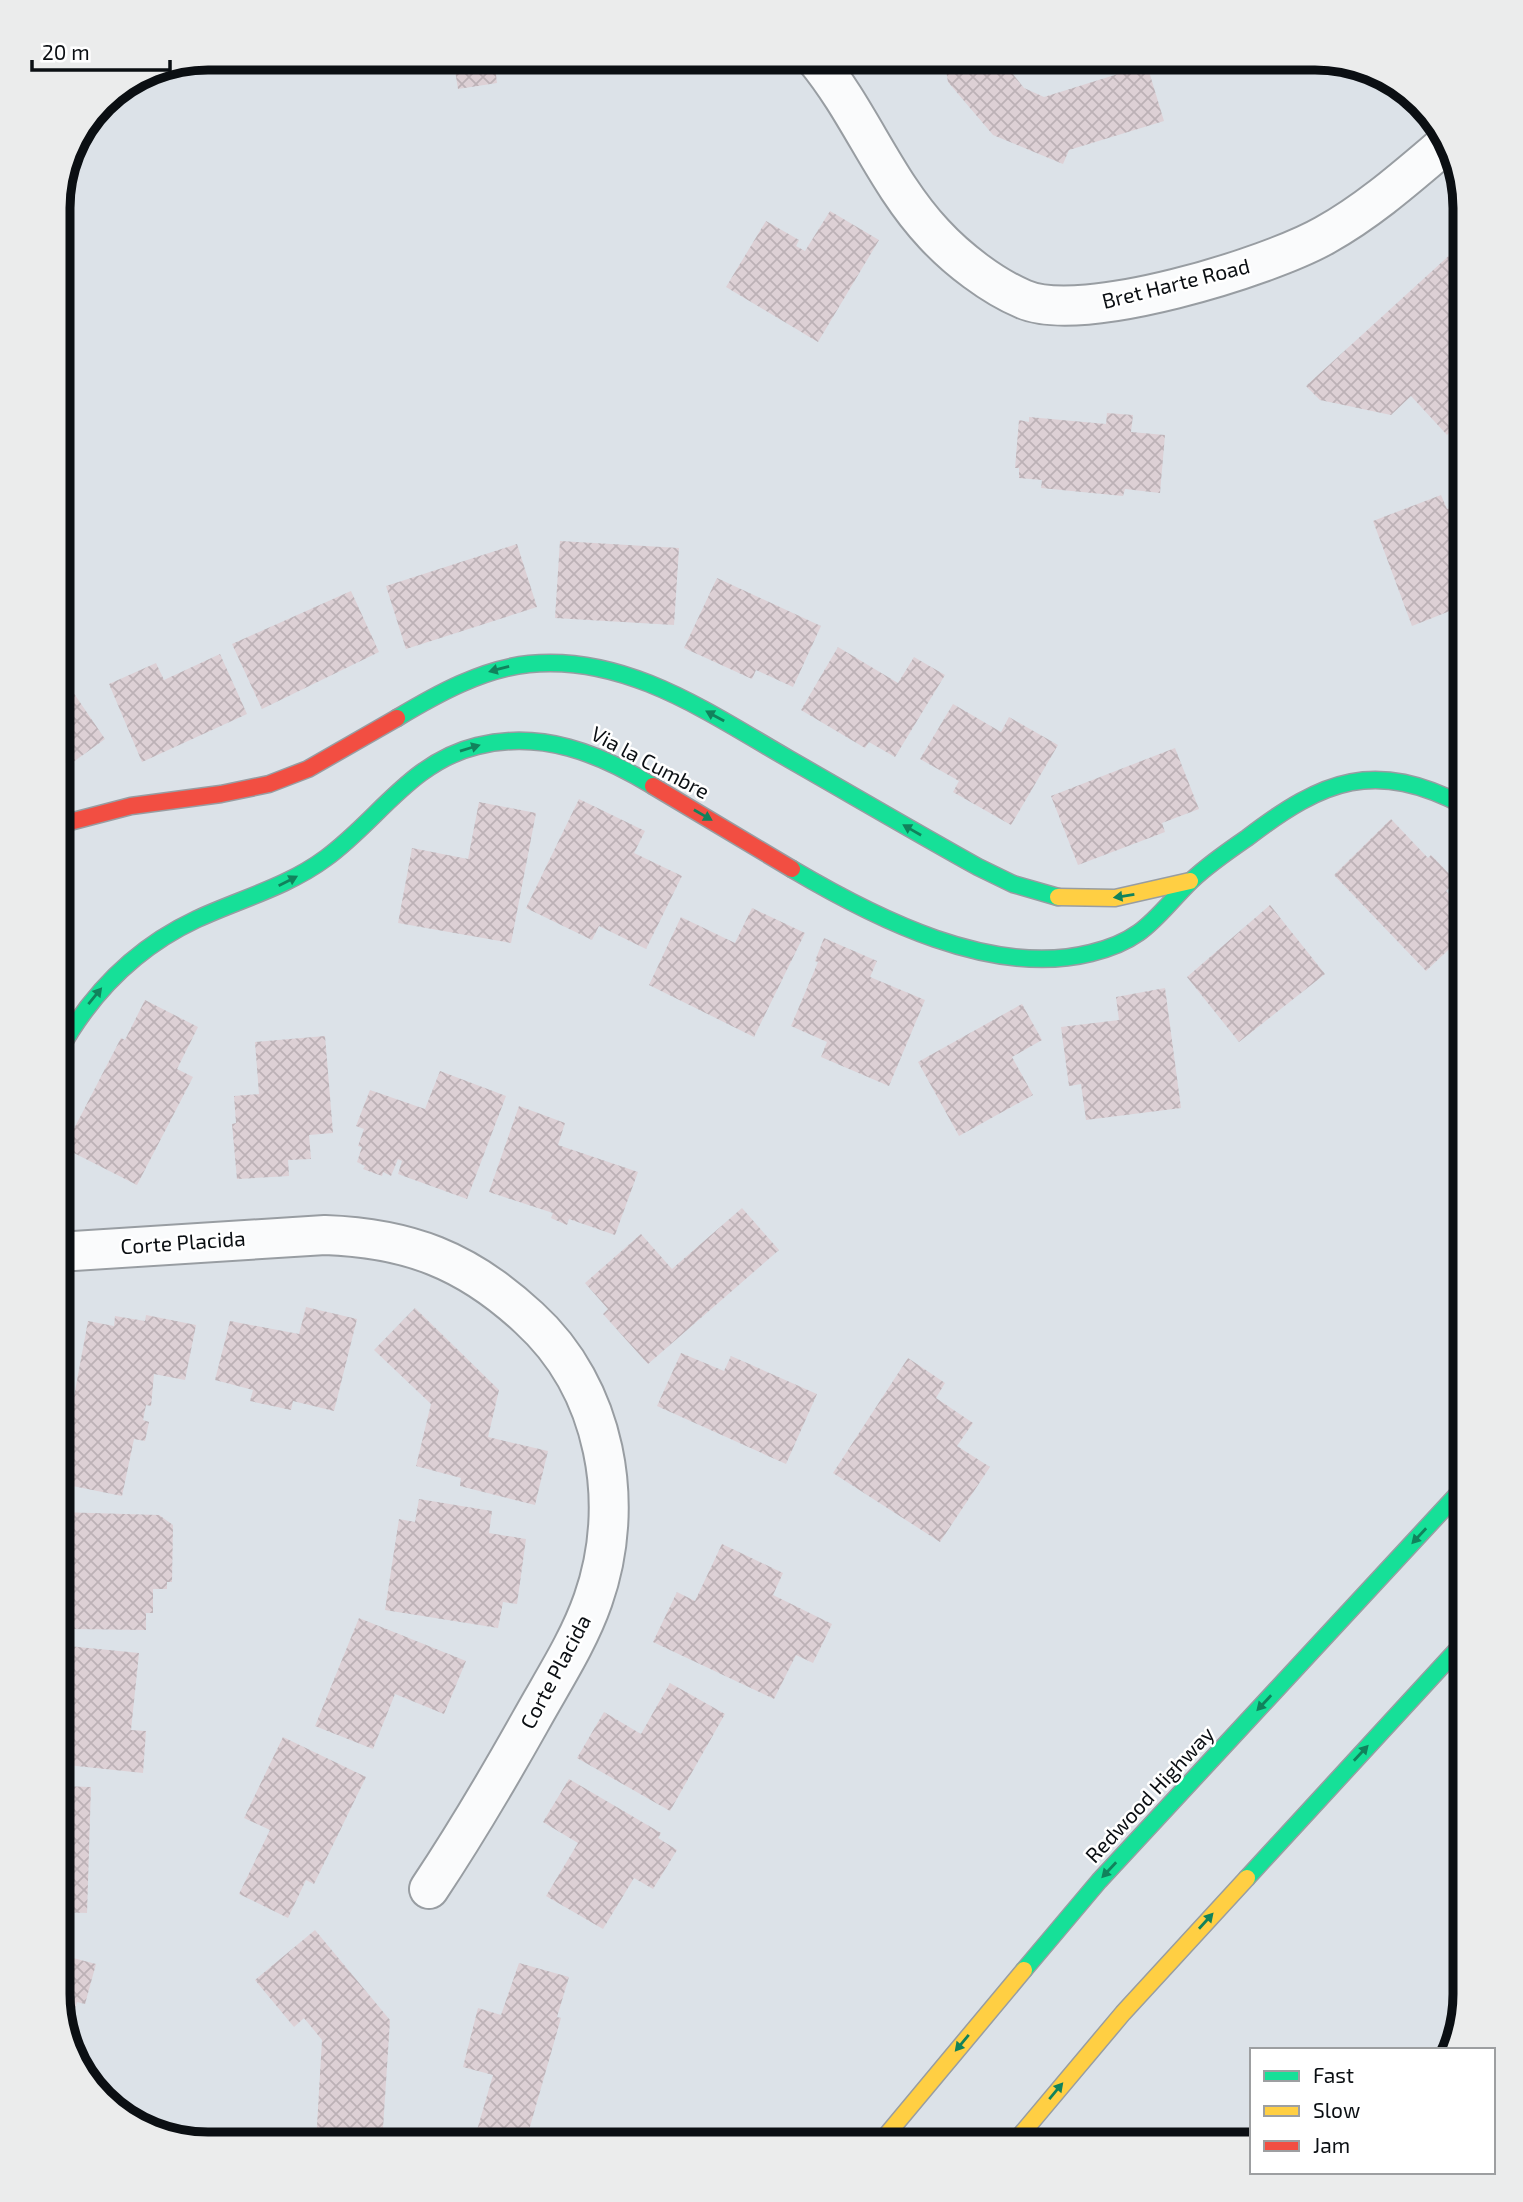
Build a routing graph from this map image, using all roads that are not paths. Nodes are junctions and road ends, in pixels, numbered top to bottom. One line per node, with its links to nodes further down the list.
1 (823, 70): 2 (street, Bret Harte Road)
2 (1439, 149)
3 (1453, 799): 5 (main road, Via la Cumbre)
4 (70, 822): 5 (main road, Via la Cumbre, one-way to 4)
5 (1190, 881): 6 (main road, Via la Cumbre, one-way to 5)
6 (70, 1035)
7 (70, 1251): 10 (street, Corte Placida)
8 (1453, 1499): 11 (main road, Redwood Highway, one-way to 11)
9 (1453, 1654): 12 (main road, one-way to 9)
10 (429, 1889)
11 (889, 2132)
12 (1023, 2132)

